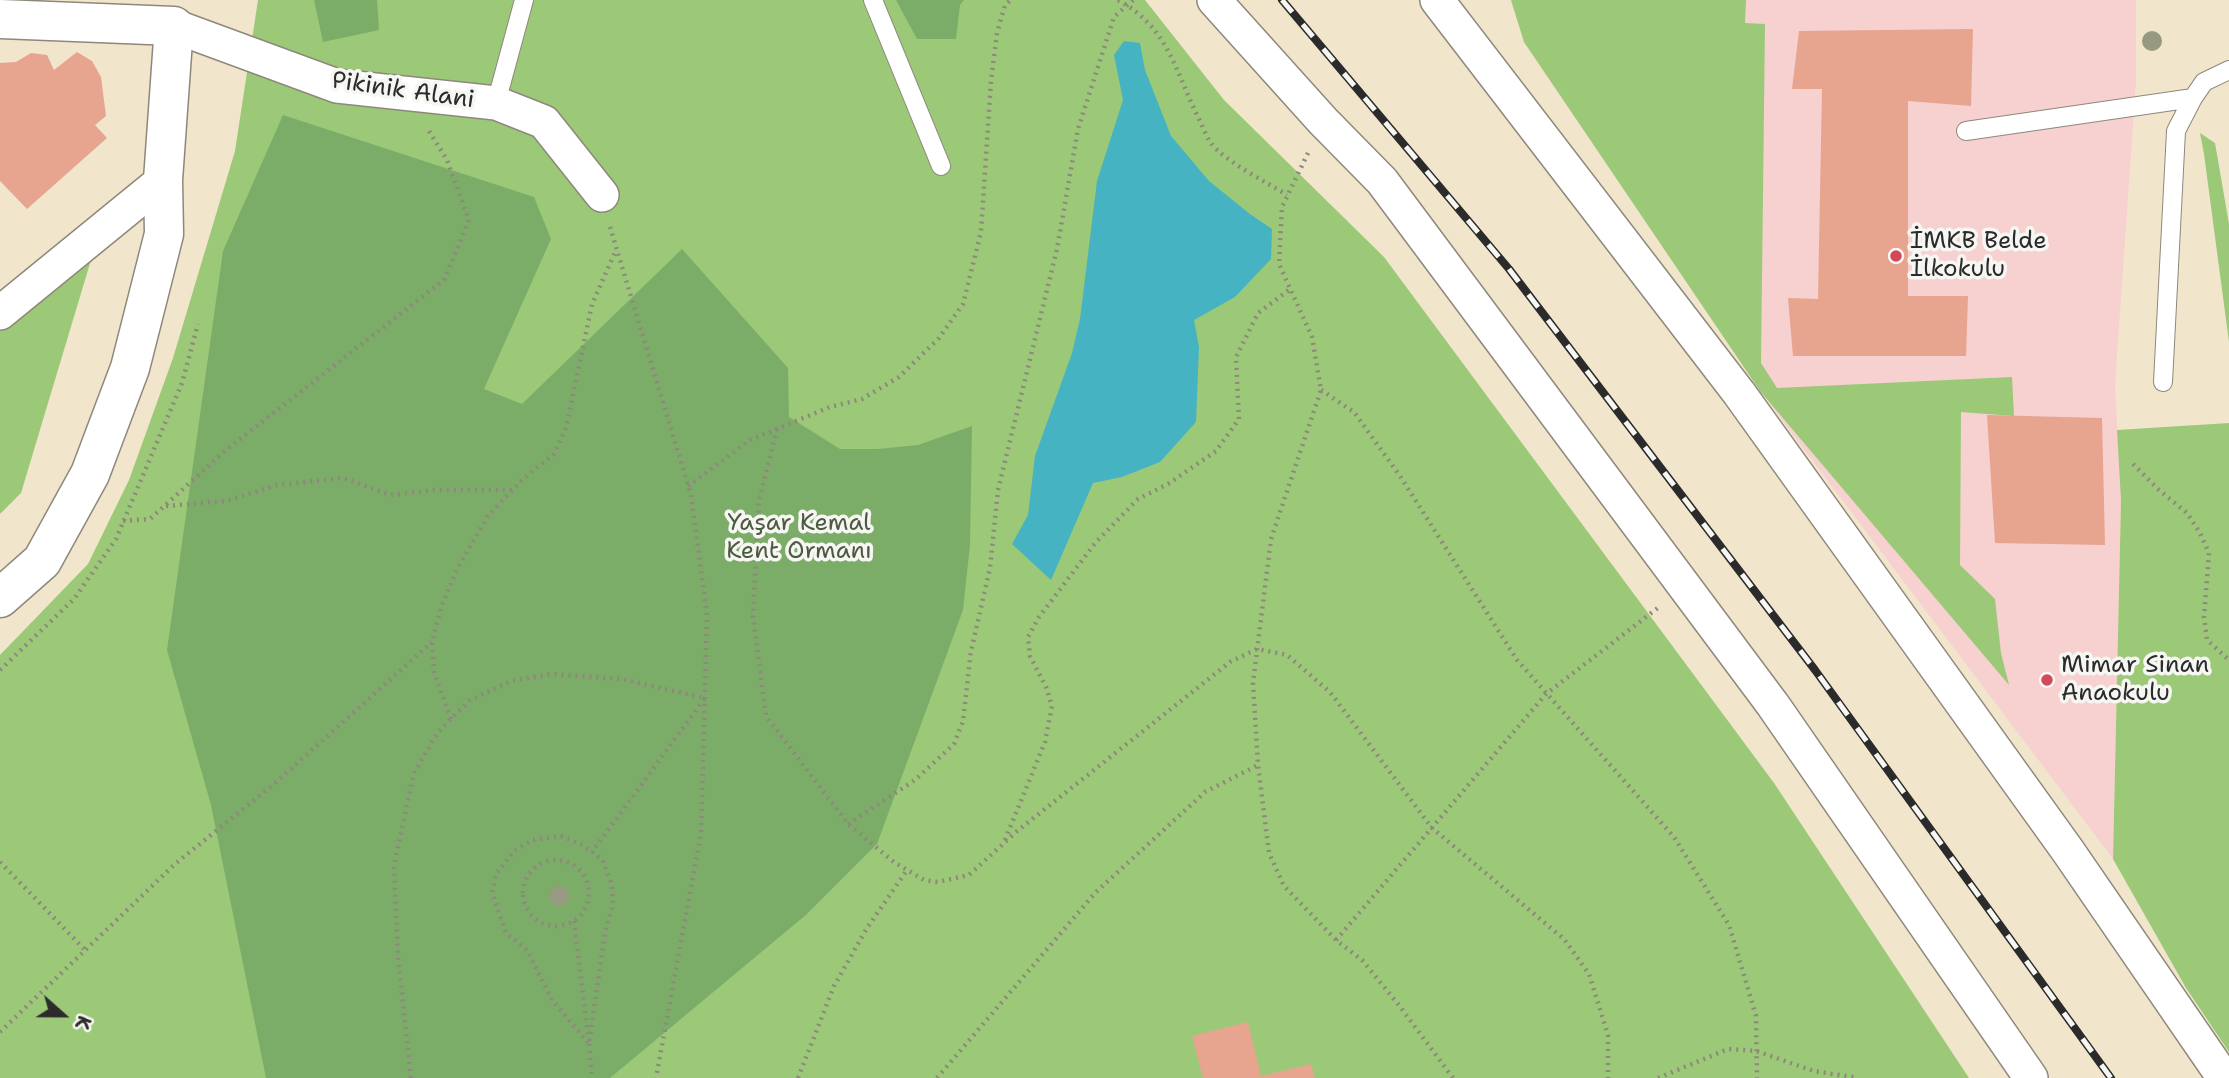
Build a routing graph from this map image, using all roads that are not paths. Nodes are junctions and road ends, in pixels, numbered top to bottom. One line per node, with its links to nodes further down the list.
1 (524, 0): 9 (lane)
2 (873, 0): 11 (lane)
3 (1214, 0): 17 (street)
4 (1438, 0): 18 (street)
5 (179, 9): 6 (street); 9 (street, Pikinik Alani); 12 (street)
6 (0, 19)
7 (2229, 71): 8 (lane)
8 (2193, 98): 10 (lane); 15 (lane)
9 (496, 103): 13 (street, Pikinik Alani)
10 (1966, 131)
11 (941, 166)
12 (163, 180): 14 (street); 16 (street)
13 (602, 195)
14 (0, 313)
15 (2163, 383)
16 (0, 598)
17 (2031, 1078)
18 (2224, 1078)

